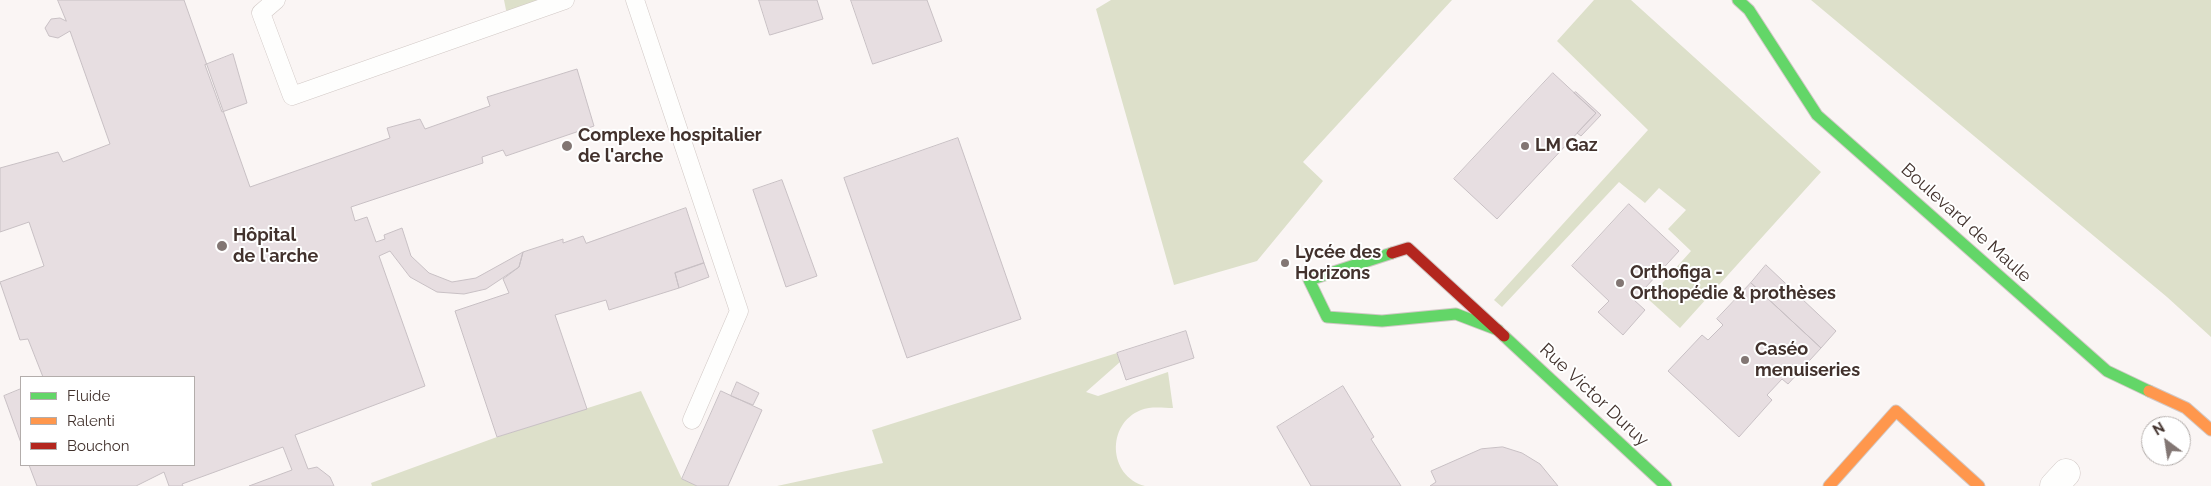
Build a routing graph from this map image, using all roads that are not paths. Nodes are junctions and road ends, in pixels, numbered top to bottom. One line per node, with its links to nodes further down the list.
1 (276, 0): 2 (lane)
2 (565, 0)
3 (635, 0): 6 (lane)
4 (1738, 0): 7 (street, Boulevard de Maule)
5 (1498, 330): 5 (street, Rue Victor Duruy); 8 (street, Rue Victor Duruy)
6 (692, 420)
7 (2211, 430)
8 (1666, 486)
9 (1829, 486): 10 (street)
10 (1979, 486)

